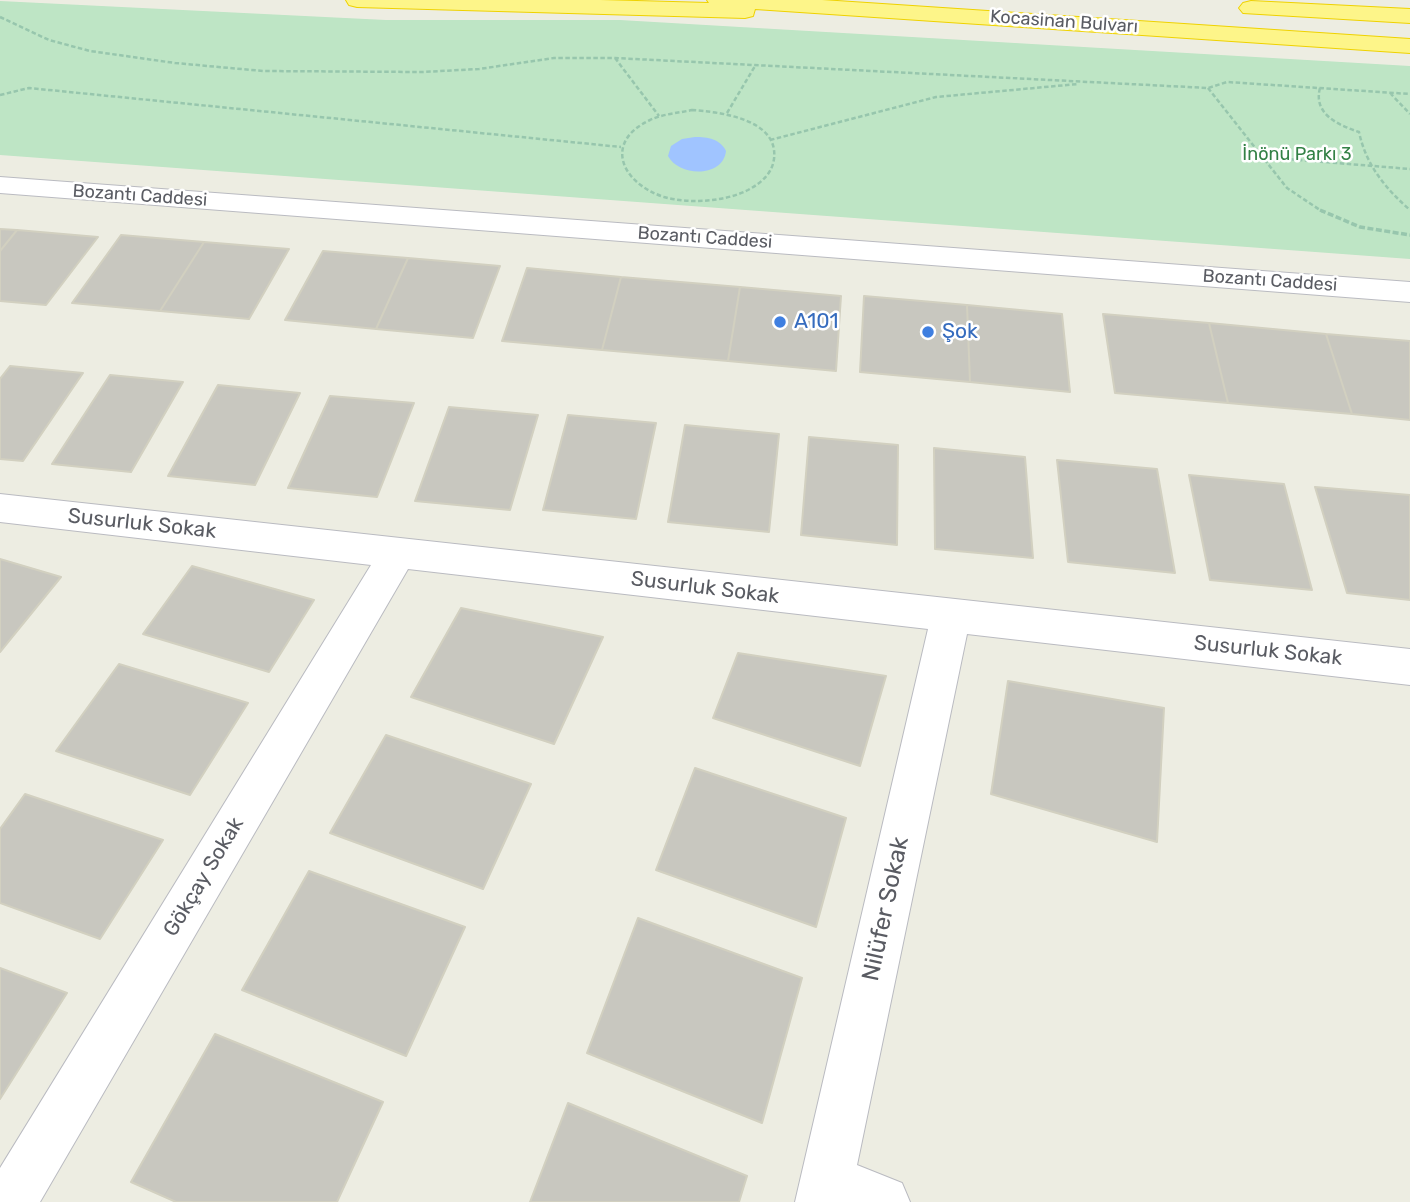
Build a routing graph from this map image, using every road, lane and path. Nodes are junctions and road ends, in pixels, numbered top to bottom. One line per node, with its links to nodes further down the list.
1 (357, 0): 8 (highway)
2 (718, 0): 8 (highway, Kocasinan Bulvarı)
3 (1288, 0): 5 (highway)
4 (1234, 7): 6 (highway)
5 (1410, 10)
6 (1410, 16)
7 (0, 17): 10 (path)
8 (992, 17): 9 (highway, Kocasinan Bulvarı)
9 (1410, 46)
10 (615, 58): 11 (path); 20 (path)
11 (755, 65): 12 (path); 18 (path)
12 (1096, 83): 13 (path); 21 (path)
13 (1208, 88): 14 (path); 23 (path)
14 (1320, 88): 15 (path); 24 (path)
15 (1390, 93): 16 (path); 19 (path)
16 (1410, 94)
17 (0, 95): 22 (path)
18 (727, 113): 20 (path); 21 (path)
19 (1410, 114)
20 (659, 116): 22 (path)
21 (770, 140): 22 (path)
22 (621, 147)
23 (1262, 157): 24 (path); 28 (path)
24 (1370, 165): 25 (path); 27 (path)
25 (1410, 169)
26 (0, 185): 29 (street, Bozantı Caddesi)
27 (1410, 210)
28 (1410, 235)
29 (1410, 292)
30 (0, 508): 31 (street, Susurluk Sokak)
31 (398, 553): 32 (street, Susurluk Sokak); 35 (street, Gökçay Sokak)
32 (951, 616): 33 (street, Susurluk Sokak); 34 (street, Nilüfer Sokak)
33 (1410, 667)
34 (824, 1191): 36 (street)
35 (10, 1202)
36 (883, 1202)

